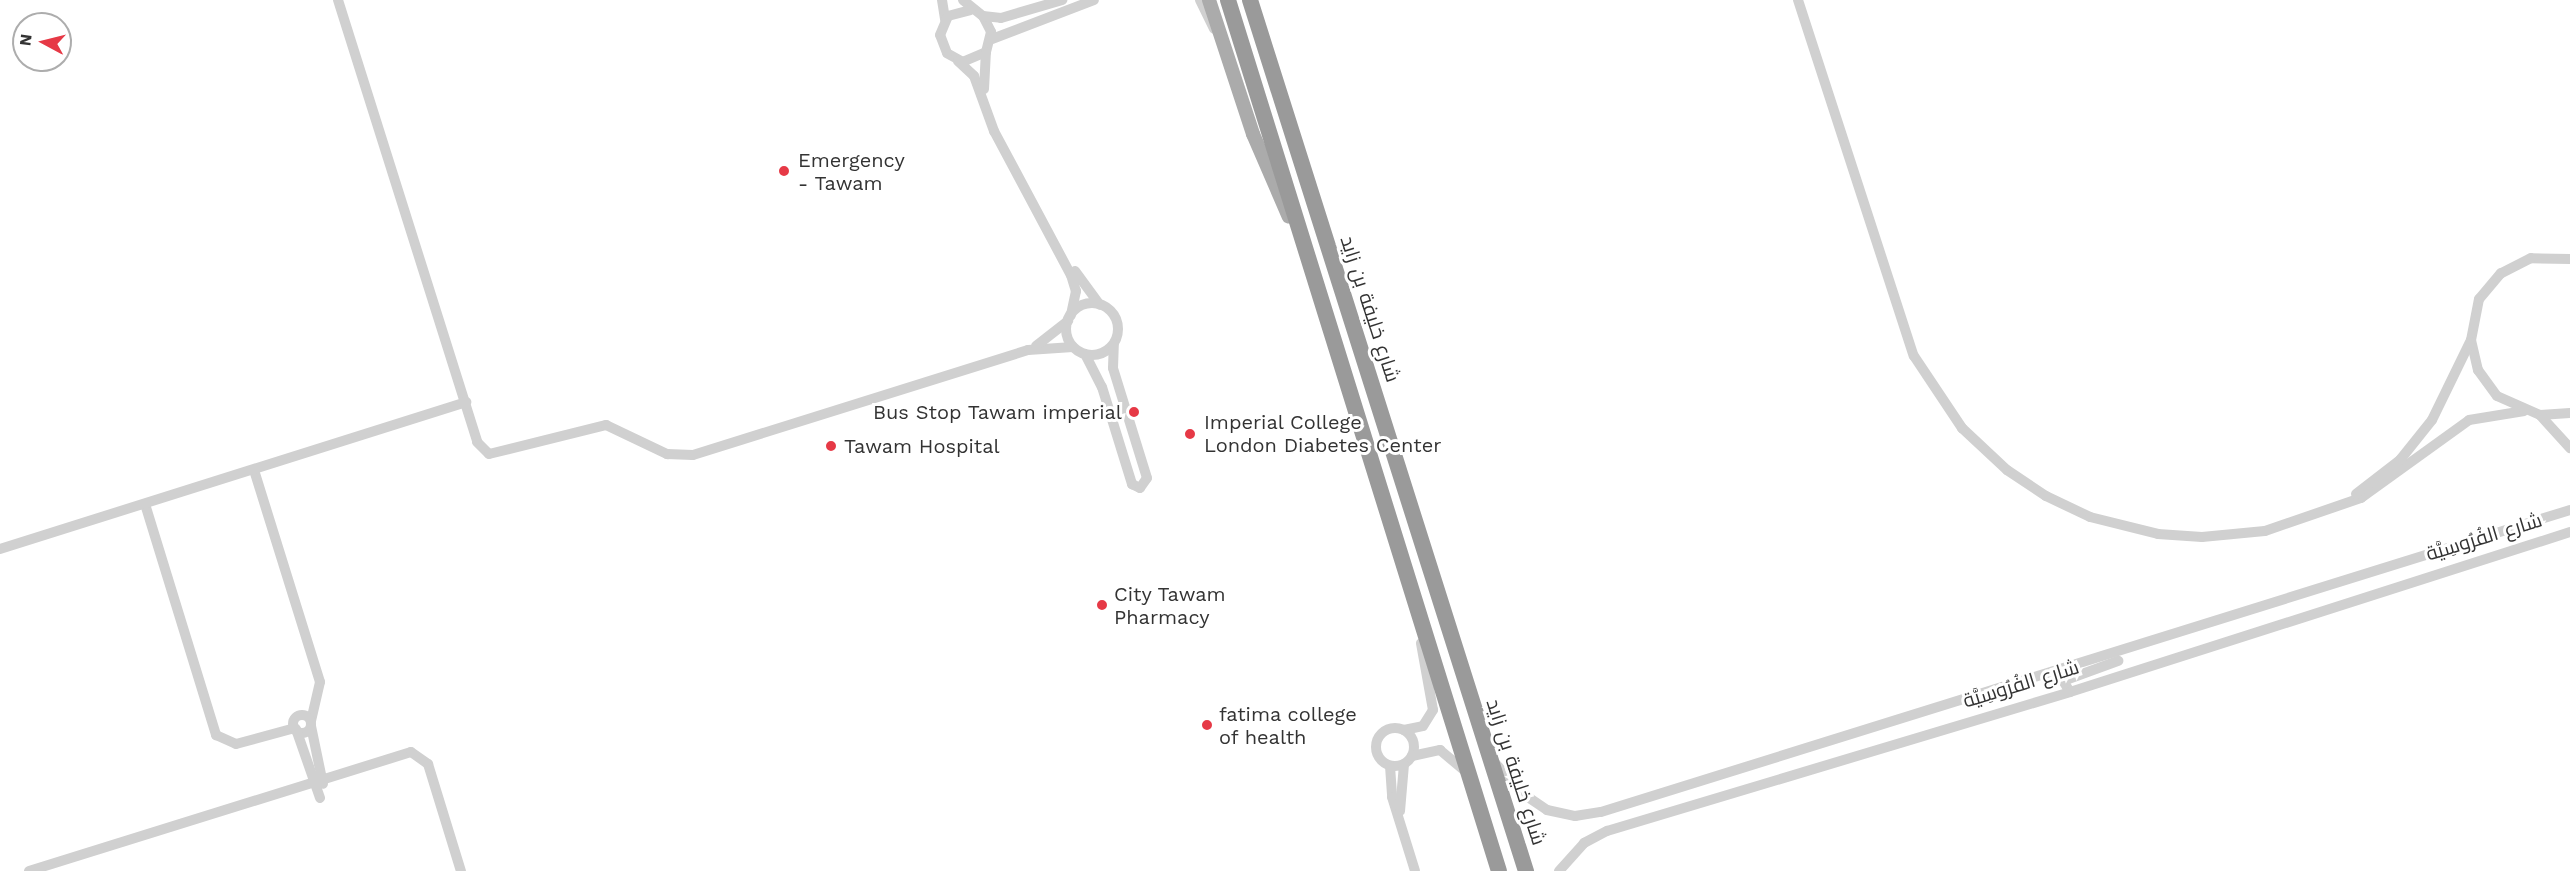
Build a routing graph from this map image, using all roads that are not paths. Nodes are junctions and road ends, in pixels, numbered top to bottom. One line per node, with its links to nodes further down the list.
1 (338, 0): 27 (street)
2 (942, 0): 13 (street)
3 (963, 0): 11 (street)
4 (1062, 0): 12 (street)
5 (1094, 0): 15 (street)
6 (1200, 0): 14 (street)
7 (1209, 0): 14 (main road)
8 (1228, 0): 18 (highway)
9 (1250, 0): 43 (highway, شارع خليفة بن زايد)
10 (1798, 0): 34 (street)
11 (970, 10): 12 (street); 13 (street)
12 (983, 16): 15 (street)
13 (945, 20): 17 (street)
14 (1221, 38): 18 (main road)
15 (992, 39): 16 (street)
16 (986, 52): 17 (street); 20 (street)
17 (958, 61): 21 (street)
18 (1303, 245): 38 (highway)
19 (2570, 259): 22 (street)
20 (1100, 305): 21 (street); 23 (street)
21 (1070, 318): 24 (street); 25 (street)
22 (2471, 340): 28 (street); 34 (street)
23 (1114, 344): 26 (street); 26 (street)
24 (1073, 346): 25 (street); 26 (street)
25 (1028, 350): 27 (street)
26 (1085, 354)
27 (466, 402): 32 (street)
28 (2524, 411): 30 (street); 34 (street)
29 (2570, 413): 30 (street)
30 (2540, 415): 31 (street)
31 (2570, 448)
32 (254, 470): 33 (street); 41 (street)
33 (145, 504): 37 (street); 41 (street)
34 (2333, 509)
35 (2570, 510): 39 (street, شارع الفُرُوسِيَّة)
36 (2570, 531): 40 (street, شارع الفُرُوسِيَّة)
37 (0, 549)
38 (1414, 608): 42 (street); 46 (highway)
39 (2159, 641): 40 (street); 43 (street, شارع الفُرُوسِيَّة)
40 (2070, 692): 55 (street, شارع الفُرُوسِيَّة)
41 (302, 723): 47 (street)
42 (1404, 730): 44 (street); 45 (street)
43 (1488, 754): 54 (highway, شارع خليفة بن زايد)
44 (1408, 760): 45 (street); 46 (street); 49 (street)
45 (1390, 766): 49 (street)
46 (1467, 774): 53 (highway)
47 (320, 779): 48 (street); 50 (street); 51 (street)
48 (323, 797)
49 (1402, 826): 52 (street)
50 (29, 871)
51 (461, 871)
52 (1415, 871)
53 (1498, 871)
54 (1526, 871)
55 (1559, 871)

